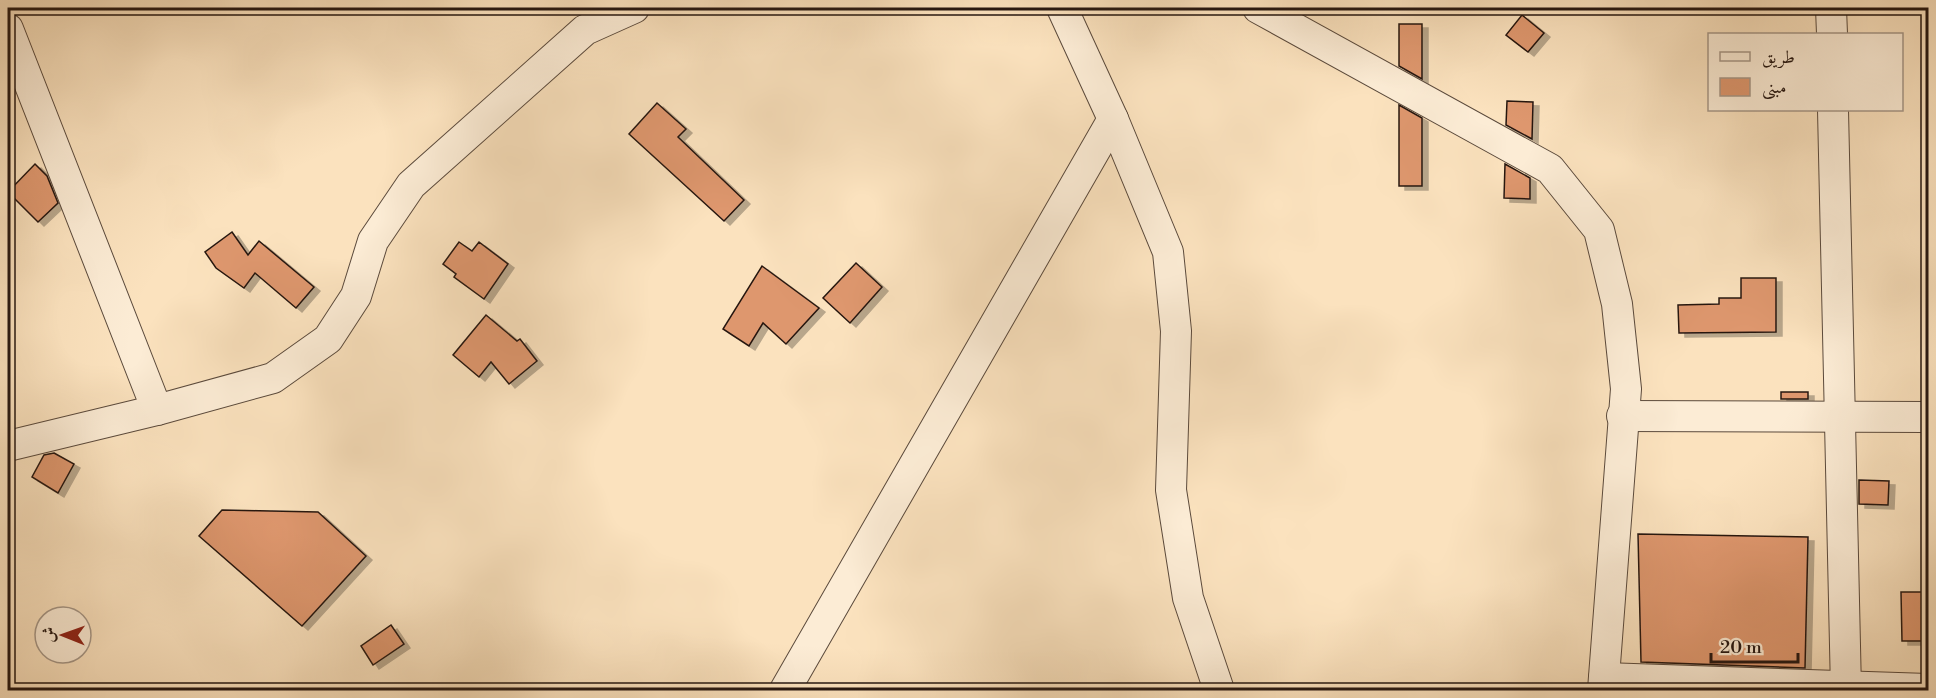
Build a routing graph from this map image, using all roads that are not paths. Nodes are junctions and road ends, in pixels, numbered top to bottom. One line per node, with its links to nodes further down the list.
1 (634, 8): 9 (street)
2 (1062, 8): 8 (street)
3 (1258, 8): 10 (street)
4 (1831, 8): 6 (street)
5 (8, 29): 9 (street)
6 (1832, 33)
7 (1833, 111): 11 (street)
8 (1113, 119): 17 (street); 18 (street)
9 (157, 410): 13 (street)
10 (1622, 416): 11 (street); 14 (street)
11 (1839, 416): 12 (street); 15 (street)
12 (1929, 417)
13 (8, 447)
14 (1604, 684): 15 (street)
15 (1846, 689): 16 (street)
16 (1929, 689)
17 (785, 690)
18 (1219, 690)

